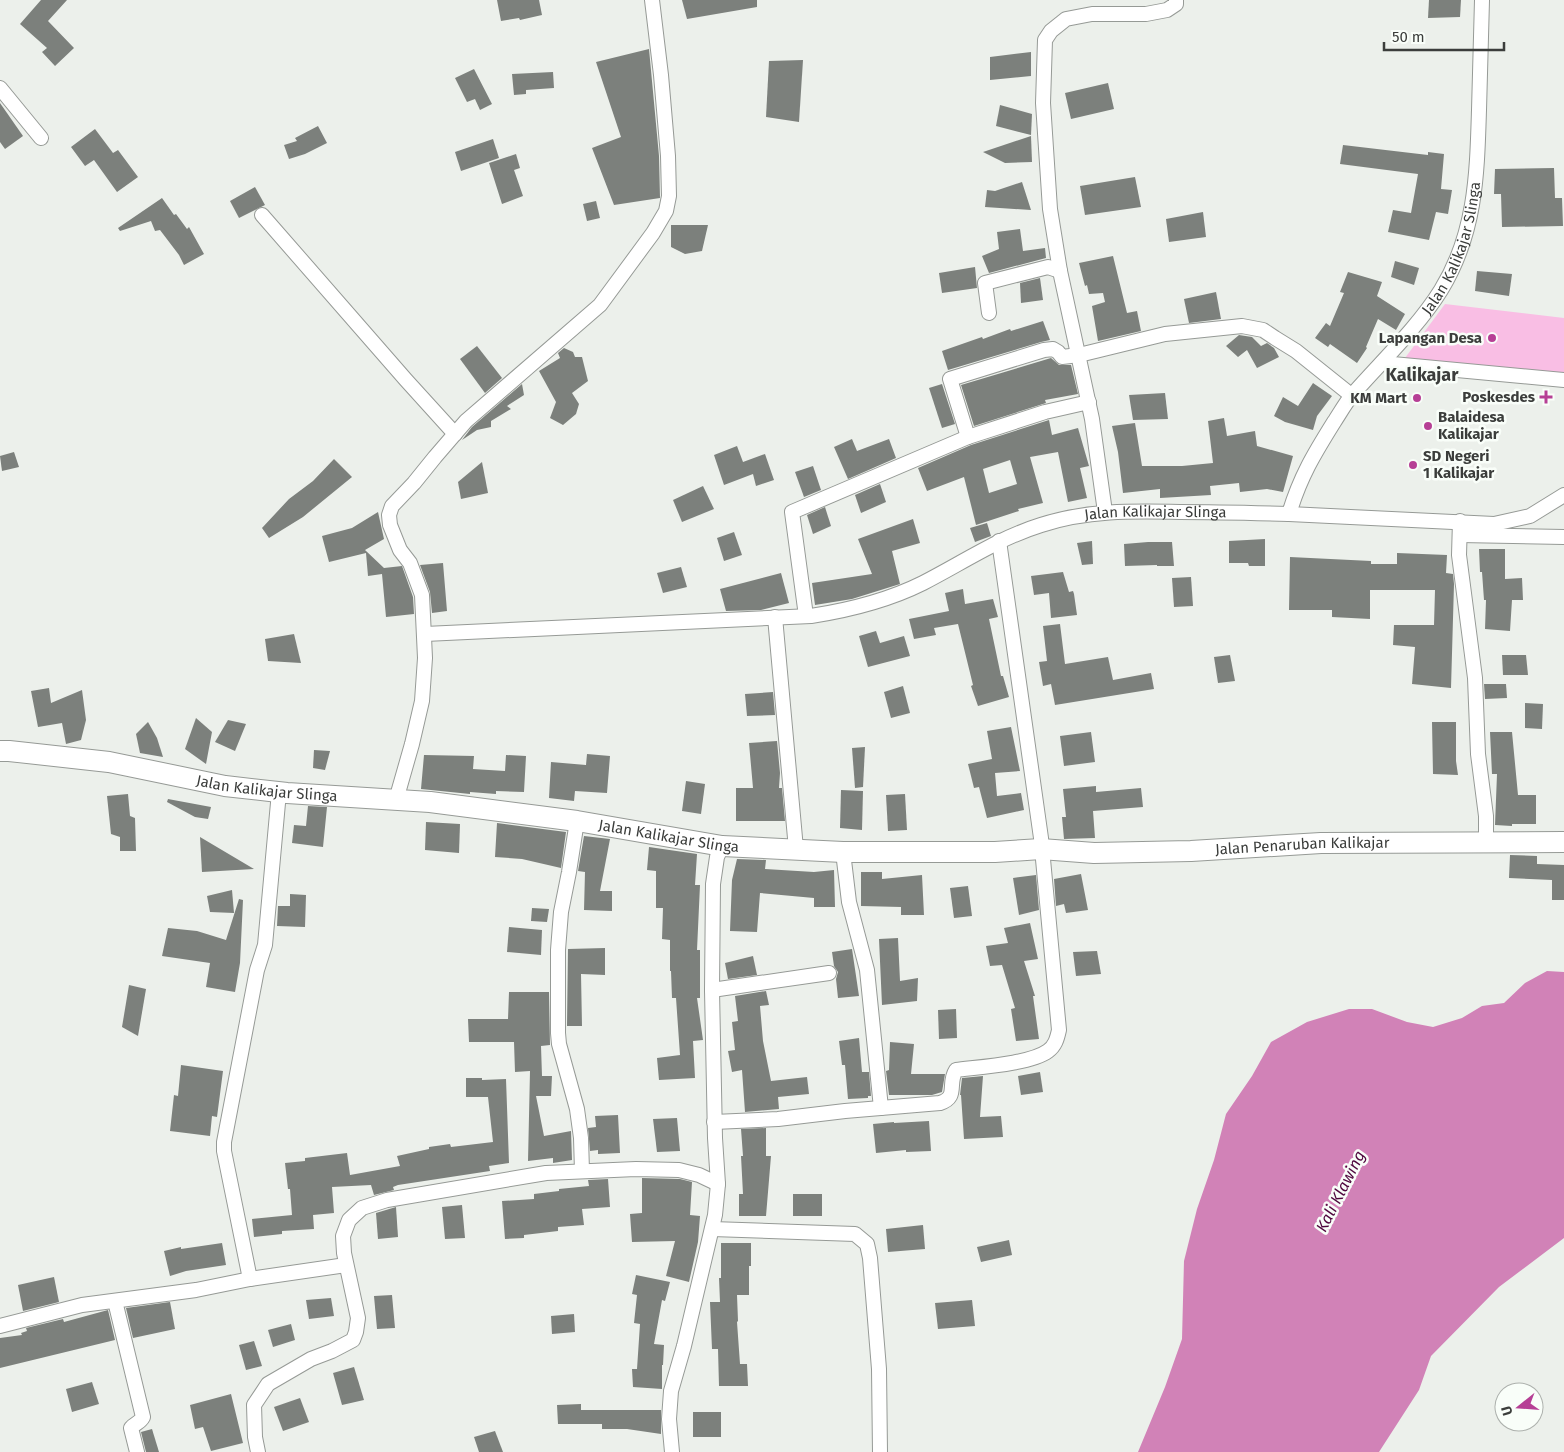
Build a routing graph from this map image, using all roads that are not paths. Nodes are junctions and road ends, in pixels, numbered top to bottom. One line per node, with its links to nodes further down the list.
1 (652, 0): 14 (street)
2 (1176, 0): 7 (street)
3 (1482, 0): 10 (street, Jalan Kalikajar Slinga)
4 (0, 88): 5 (street)
5 (41, 138)
6 (262, 215): 14 (street)
7 (1060, 272): 8 (street); 9 (street)
8 (989, 313)
9 (1079, 355): 12 (street); 13 (street); 15 (street)
10 (1382, 363): 11 (street); 12 (street, Jalan Kalikajar Slinga)
11 (1564, 380)
12 (1352, 395): 18 (street, Jalan Kalikajar Slinga)
13 (1089, 402): 15 (street); 17 (street)
14 (455, 434): 24 (street)
15 (968, 436): 22 (street)
16 (1564, 495): 19 (street)
17 (1105, 512): 18 (street, Jalan Kalikajar Slinga); 21 (street, Jalan Kalikajar Slinga)
18 (1289, 514): 19 (street)
19 (1460, 528): 20 (street); 29 (street)
20 (1564, 537)
21 (1000, 544): 22 (street, Jalan Kalikajar Slinga); 33 (street)
22 (806, 616): 23 (street, Jalan Kalikajar Slinga)
23 (776, 617): 24 (street, Jalan Kalikajar Slinga); 32 (street)
24 (425, 634): 27 (street)
25 (0, 751): 26 (street, Jalan Kalikajar Slinga)
26 (279, 792): 27 (street, Jalan Kalikajar Slinga); 43 (street)
27 (396, 800): 28 (street, Jalan Kalikajar Slinga)
28 (577, 821): 31 (street, Jalan Kalikajar Slinga); 39 (street)
29 (1486, 842): 30 (street, Jalan Penaruban Kalikajar); 33 (street, Jalan Penaruban Kalikajar)
30 (1564, 842)
31 (722, 846): 32 (street, Jalan Kalikajar Slinga); 36 (street)
32 (796, 849): 34 (street, Jalan Kalikajar Slinga)
33 (1041, 849): 34 (street, Jalan Kalikajar Slinga); 37 (street)
34 (843, 852): 37 (street)
35 (828, 973): 36 (street)
36 (712, 990): 38 (street)
37 (881, 1108): 38 (street)
38 (714, 1122): 40 (street)
39 (582, 1171): 40 (street); 42 (street)
40 (718, 1184): 41 (street)
41 (712, 1229): 48 (street); 49 (street)
42 (346, 1264): 43 (street); 47 (street)
43 (250, 1279): 44 (street)
44 (115, 1300): 45 (street); 46 (street)
45 (0, 1326)
46 (137, 1452)
47 (258, 1452)
48 (672, 1452)
49 (880, 1452)

